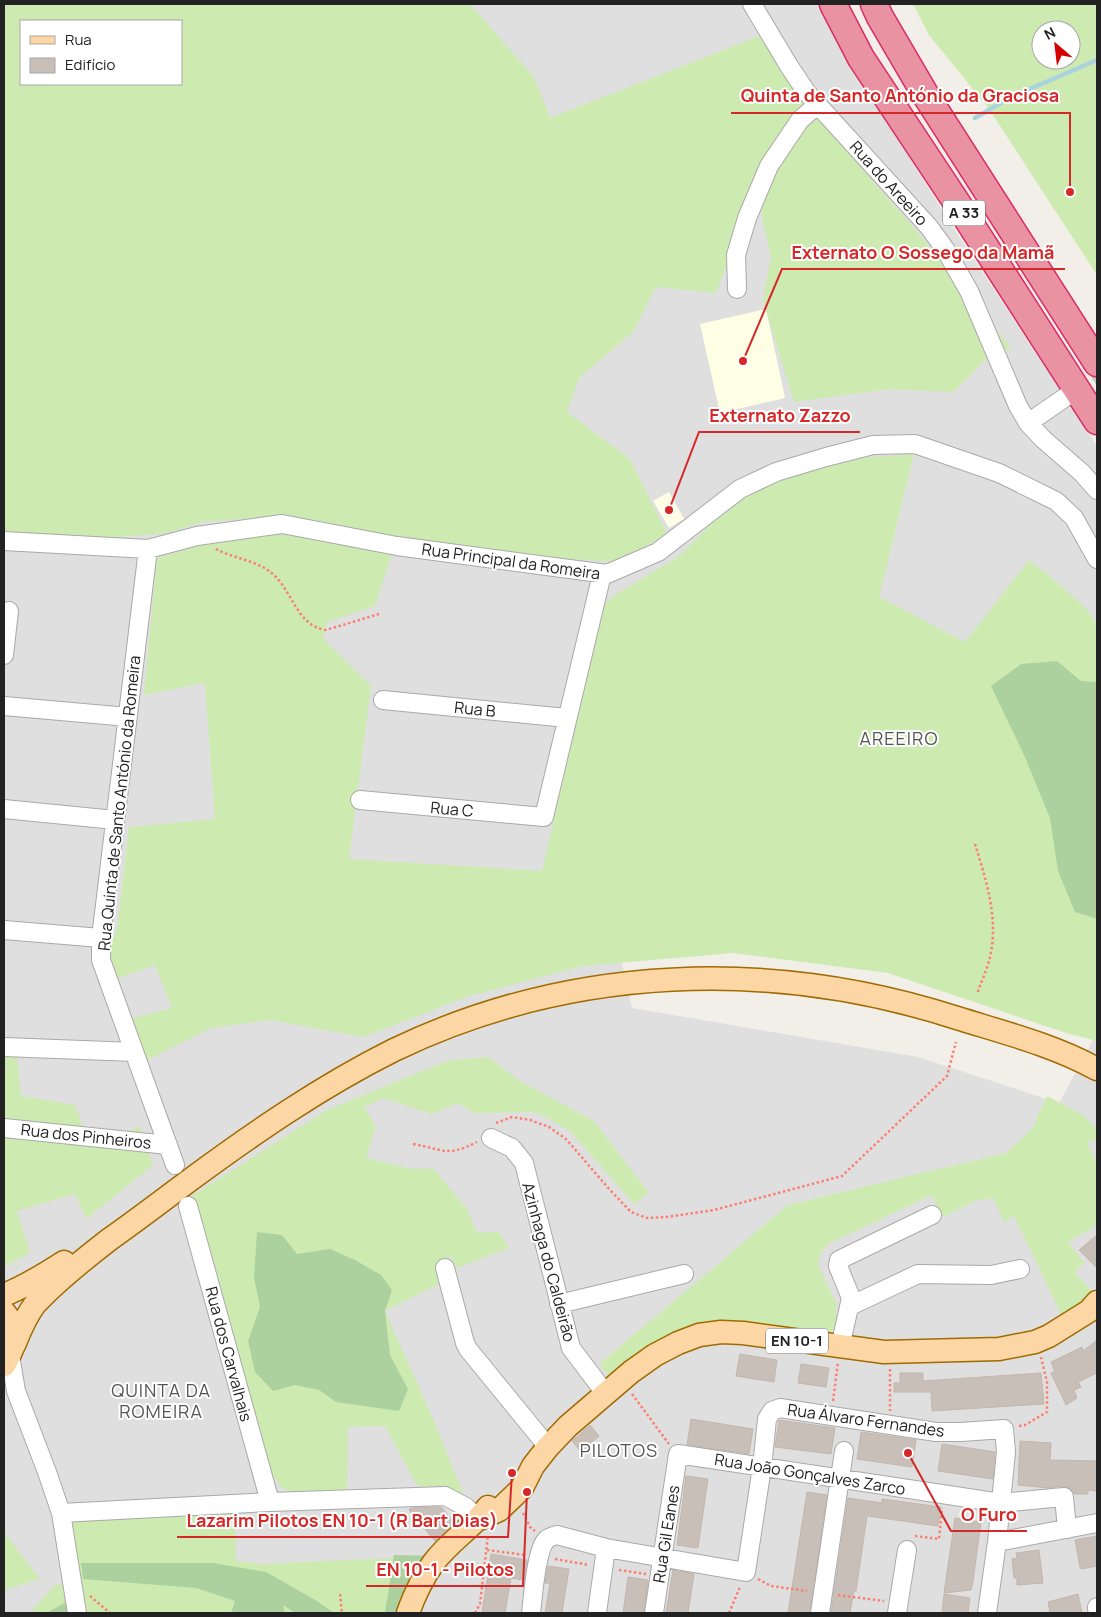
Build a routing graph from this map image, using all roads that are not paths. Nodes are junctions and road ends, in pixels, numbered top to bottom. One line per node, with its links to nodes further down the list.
1 (752, 4): 4 (street, Rua do Areeiro)
2 (833, 4): 8 (highway, A 33)
3 (874, 4): 6 (highway, A 33)
4 (817, 105): 5 (street); 9 (street, Rua do Areeiro)
5 (737, 290)
6 (1097, 364)
7 (1070, 394): 9 (street)
8 (1097, 422)
9 (1028, 423): 10 (street, Rua do Areeiro)
10 (1097, 490)
11 (4, 541): 12 (street, Rua Principal da Romeira)
12 (148, 549): 14 (street, Rua Principal da Romeira); 19 (street, Rua Quinta de Santo António da Romeira)
13 (1097, 559): 14 (street, Rua Principal da Romeira)
14 (602, 574): 20 (street)
15 (9, 611): 16 (street)
16 (4, 655)
17 (383, 700): 20 (street, Rua B)
18 (4, 706): 19 (street)
19 (128, 717): 23 (street, Rua Quinta de Santo António da Romeira)
20 (567, 718): 21 (street, Rua C)
21 (360, 800)
22 (4, 809): 23 (street)
23 (115, 820): 25 (street, Rua Quinta de Santo António da Romeira)
24 (4, 930): 25 (street)
25 (100, 938): 27 (street, Rua Quinta de Santo António da Romeira)
26 (4, 1047): 27 (street)
27 (134, 1052): 32 (street, Rua Quinta de Santo António da Romeira)
28 (1097, 1053): 39 (main road)
29 (1097, 1069): 45 (main road)
30 (4, 1128): 32 (street, Rua dos Pinheiros)
31 (491, 1138): 41 (street, Azinhaga do Caldeirão)
32 (168, 1145): 33 (street, Rua Quinta de Santo António da Romeira)
33 (175, 1165)
34 (188, 1206): 54 (street, Rua dos Carvalhais)
35 (932, 1215): 42 (street)
36 (445, 1268): 49 (street)
37 (1020, 1269): 42 (street)
38 (684, 1274): 41 (street)
39 (4, 1295)
40 (1097, 1302): 44 (main road, EN 10-1)
41 (559, 1304): 46 (street, Azinhaga do Caldeirão)
42 (850, 1306): 44 (street)
43 (4, 1312): 45 (main road)
44 (840, 1347): 46 (main road, EN 10-1)
45 (9, 1355): 48 (street)
46 (613, 1387): 49 (main road, EN 10-1)
47 (4, 1398): 48 (street)
48 (29, 1427): 56 (street)
49 (548, 1447): 58 (main road, EN 10-1)
50 (844, 1451): 53 (street)
51 (678, 1454): 52 (street, Rua João Gonçalves Zarco); 63 (street, Rua Gil Eanes)
52 (762, 1467): 53 (street, Rua João Gonçalves Zarco); 55 (street, Rua Álvaro Fernandes); 63 (street)
53 (840, 1479): 55 (street, Rua João Gonçalves Zarco); 70 (street)
54 (270, 1502): 56 (street); 58 (street)
55 (1001, 1503): 59 (street, Rua João Gonçalves Zarco); 60 (street)
56 (61, 1513): 65 (street)
57 (1097, 1523): 59 (street)
58 (483, 1528): 66 (main road, EN 10-1)
59 (1067, 1528): 60 (street)
60 (997, 1542): 71 (street)
61 (606, 1548): 63 (street); 67 (street); 68 (street)
62 (907, 1550): 64 (street)
63 (662, 1557): 69 (street, Rua Gil Eanes)
64 (898, 1608)
65 (77, 1613)
66 (408, 1613)
67 (531, 1613)
68 (596, 1613)
69 (654, 1613)
70 (820, 1613)
71 (986, 1613)

